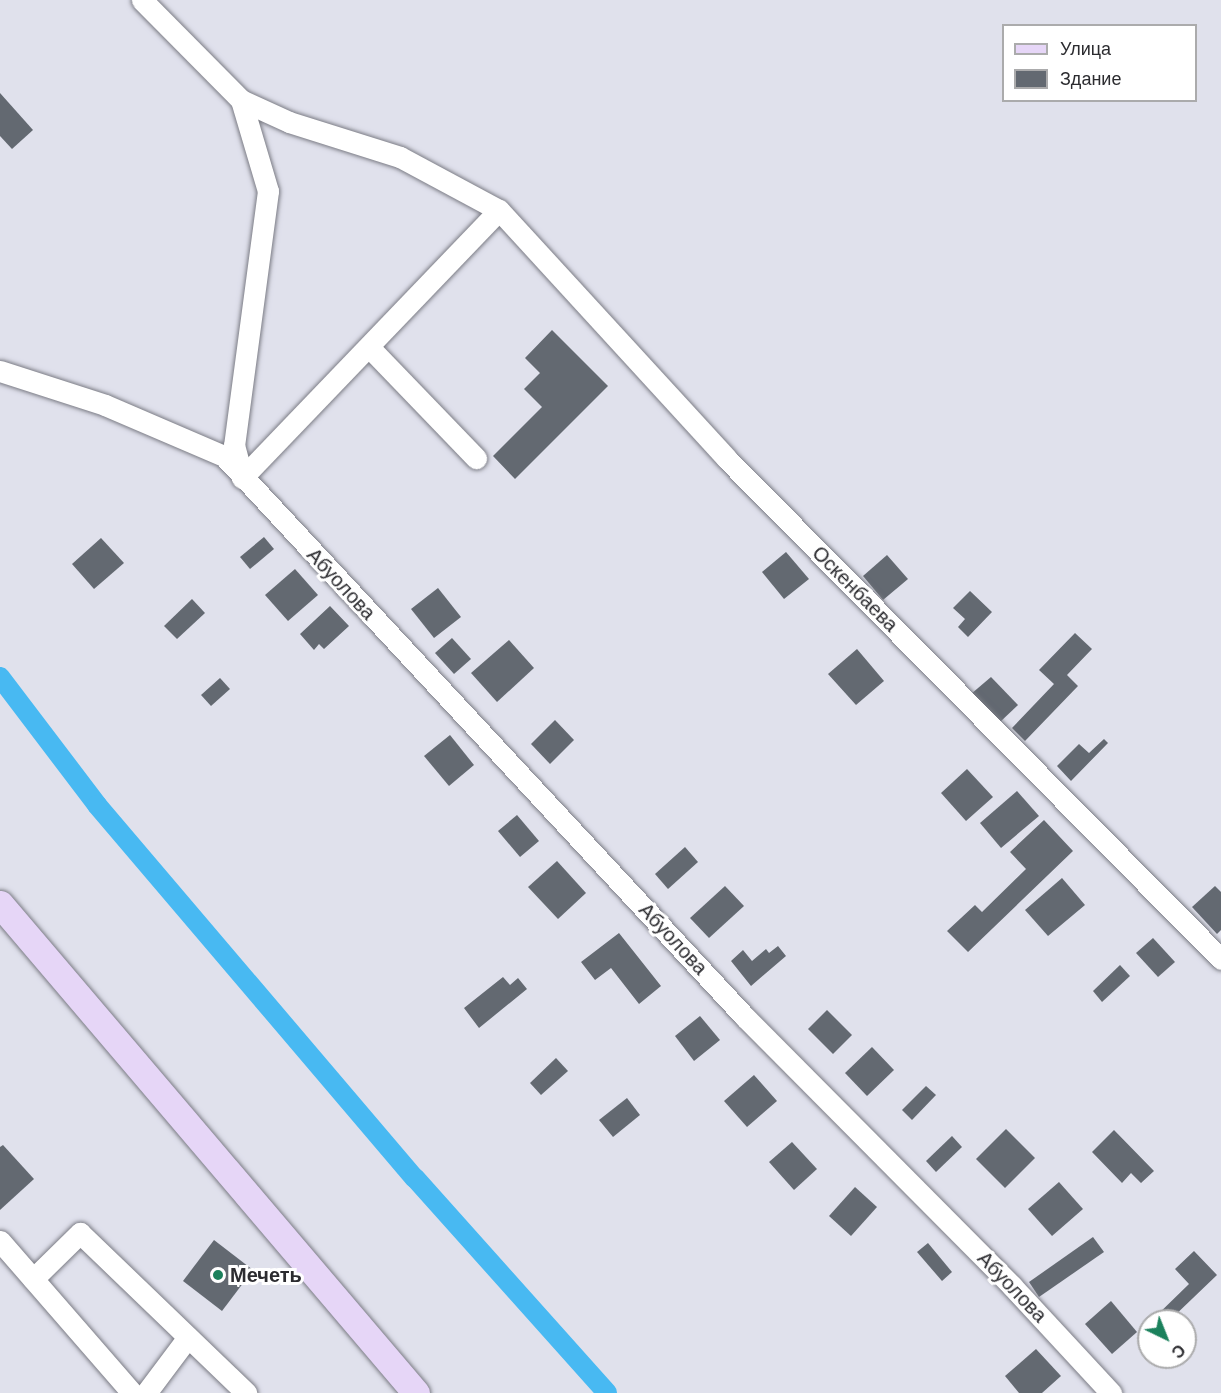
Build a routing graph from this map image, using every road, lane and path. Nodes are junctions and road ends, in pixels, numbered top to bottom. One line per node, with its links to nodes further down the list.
1 (142, 0): 2 (street)
2 (241, 100): 3 (street, Оскенбаева); 7 (street)
3 (500, 210): 4 (street); 9 (street, Оскенбаева)
4 (370, 348): 6 (street); 7 (street)
5 (0, 371): 7 (street, Абуолова)
6 (476, 459)
7 (242, 478): 17 (street, Абуолова)
8 (3, 914): 16 (main road)
9 (1221, 959)
10 (0, 1241): 11 (street)
11 (33, 1279): 12 (street); 13 (street)
12 (188, 1337): 14 (street); 15 (street)
13 (132, 1393)
14 (146, 1393)
15 (246, 1393)
16 (416, 1393)
17 (1111, 1393)

